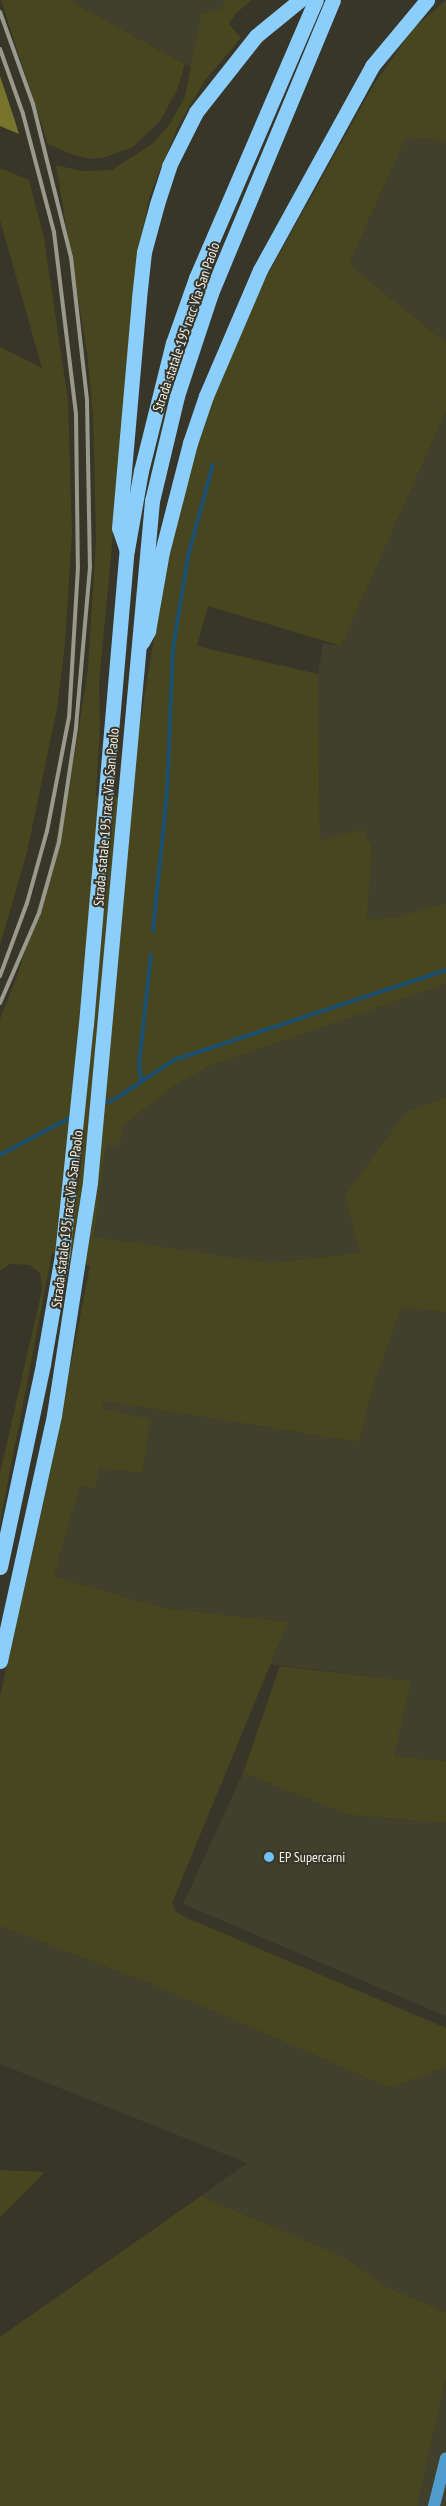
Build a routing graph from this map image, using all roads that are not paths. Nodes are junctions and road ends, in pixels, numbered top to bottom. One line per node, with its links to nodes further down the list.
1 (300, 0): 5 (highway)
2 (316, 0): 5 (highway, Strada statale 195 racc Via San Paolo)
3 (333, 0): 6 (highway, Strada statale 195 racc Via San Paolo)
4 (427, 0): 6 (highway)
5 (126, 550): 7 (highway, Strada statale 195 racc Via San Paolo)
6 (136, 652): 8 (highway, Strada statale 195 racc Via San Paolo)
7 (0, 1567)
8 (0, 1661)
9 (446, 2458): 10 (main road)
10 (434, 2506)

